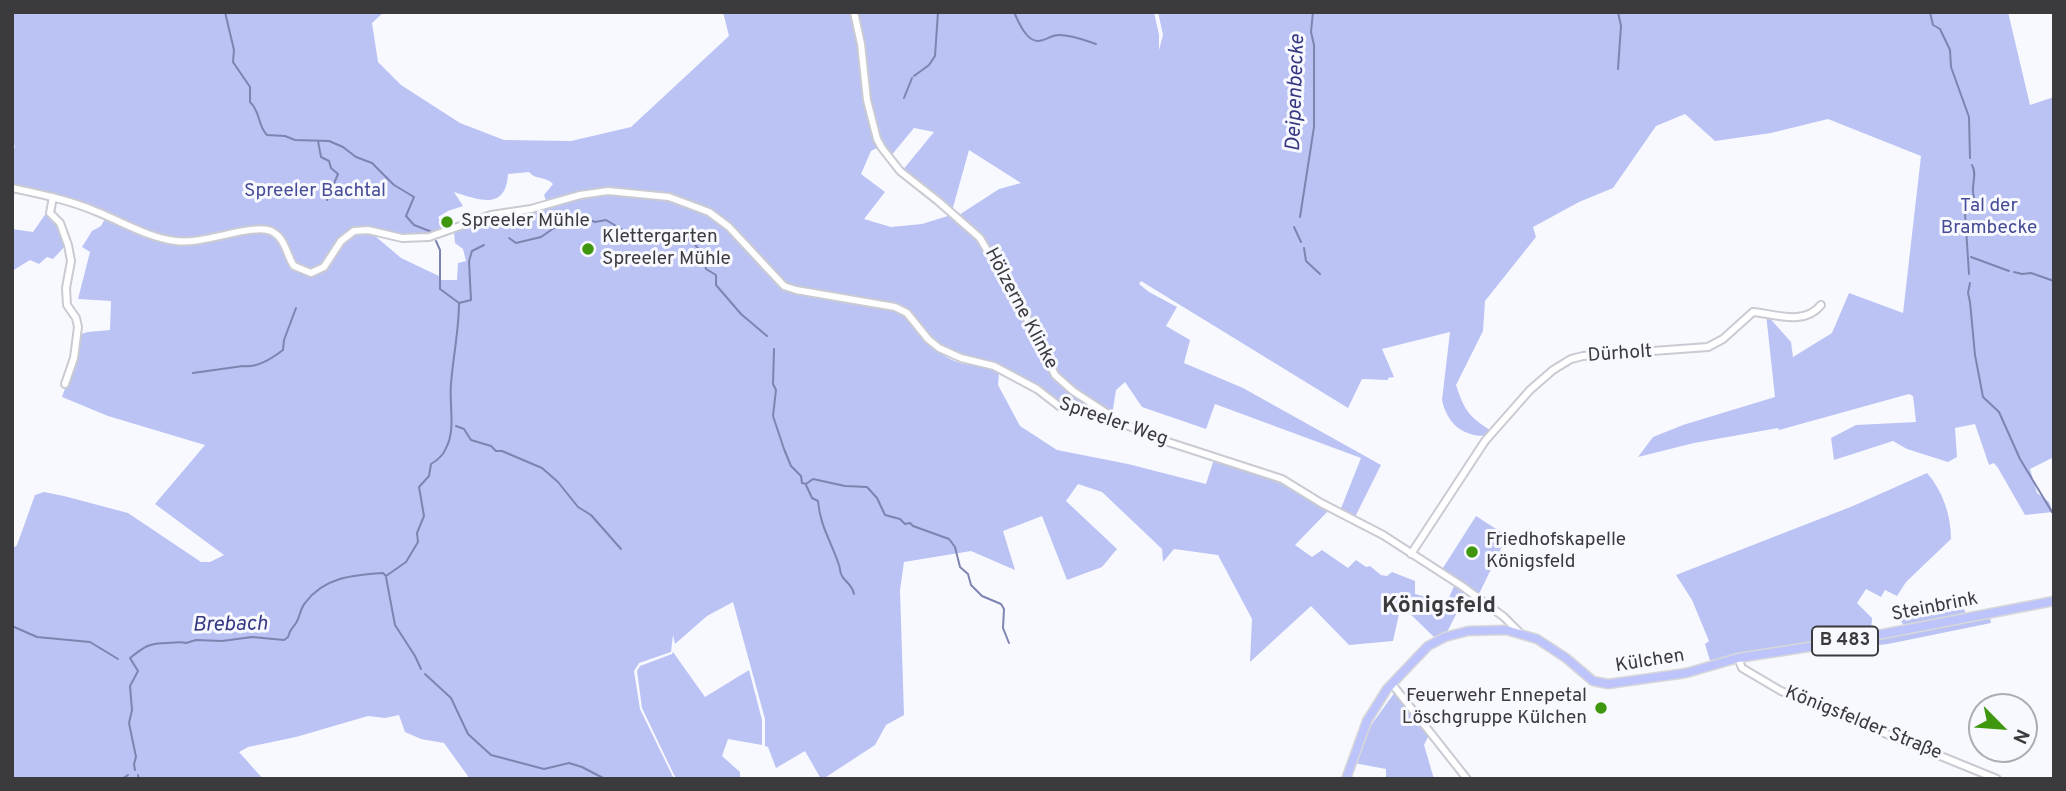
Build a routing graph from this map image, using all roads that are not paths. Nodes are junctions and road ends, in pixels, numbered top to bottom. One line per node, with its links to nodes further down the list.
1 (854, 12): 6 (street, Hölzerne Klinke)
2 (12, 188): 3 (street)
3 (53, 197): 5 (street); 6 (street, Spreeler Weg)
4 (1822, 305): 7 (street, Dürholt)
5 (65, 384)
6 (1110, 419): 7 (street, Spreeler Weg)
7 (1411, 554): 9 (street, Spreeler Weg)
8 (2054, 601): 10 (main road, Steinbrink / B 483)
9 (1520, 632): 10 (main road, Külchen / B 483); 11 (main road, Külchen)
10 (1738, 657): 14 (street, Königsfelder Straße)
11 (1392, 684): 12 (main road); 13 (street)
12 (1346, 779)
13 (1467, 779)
14 (1997, 779)

